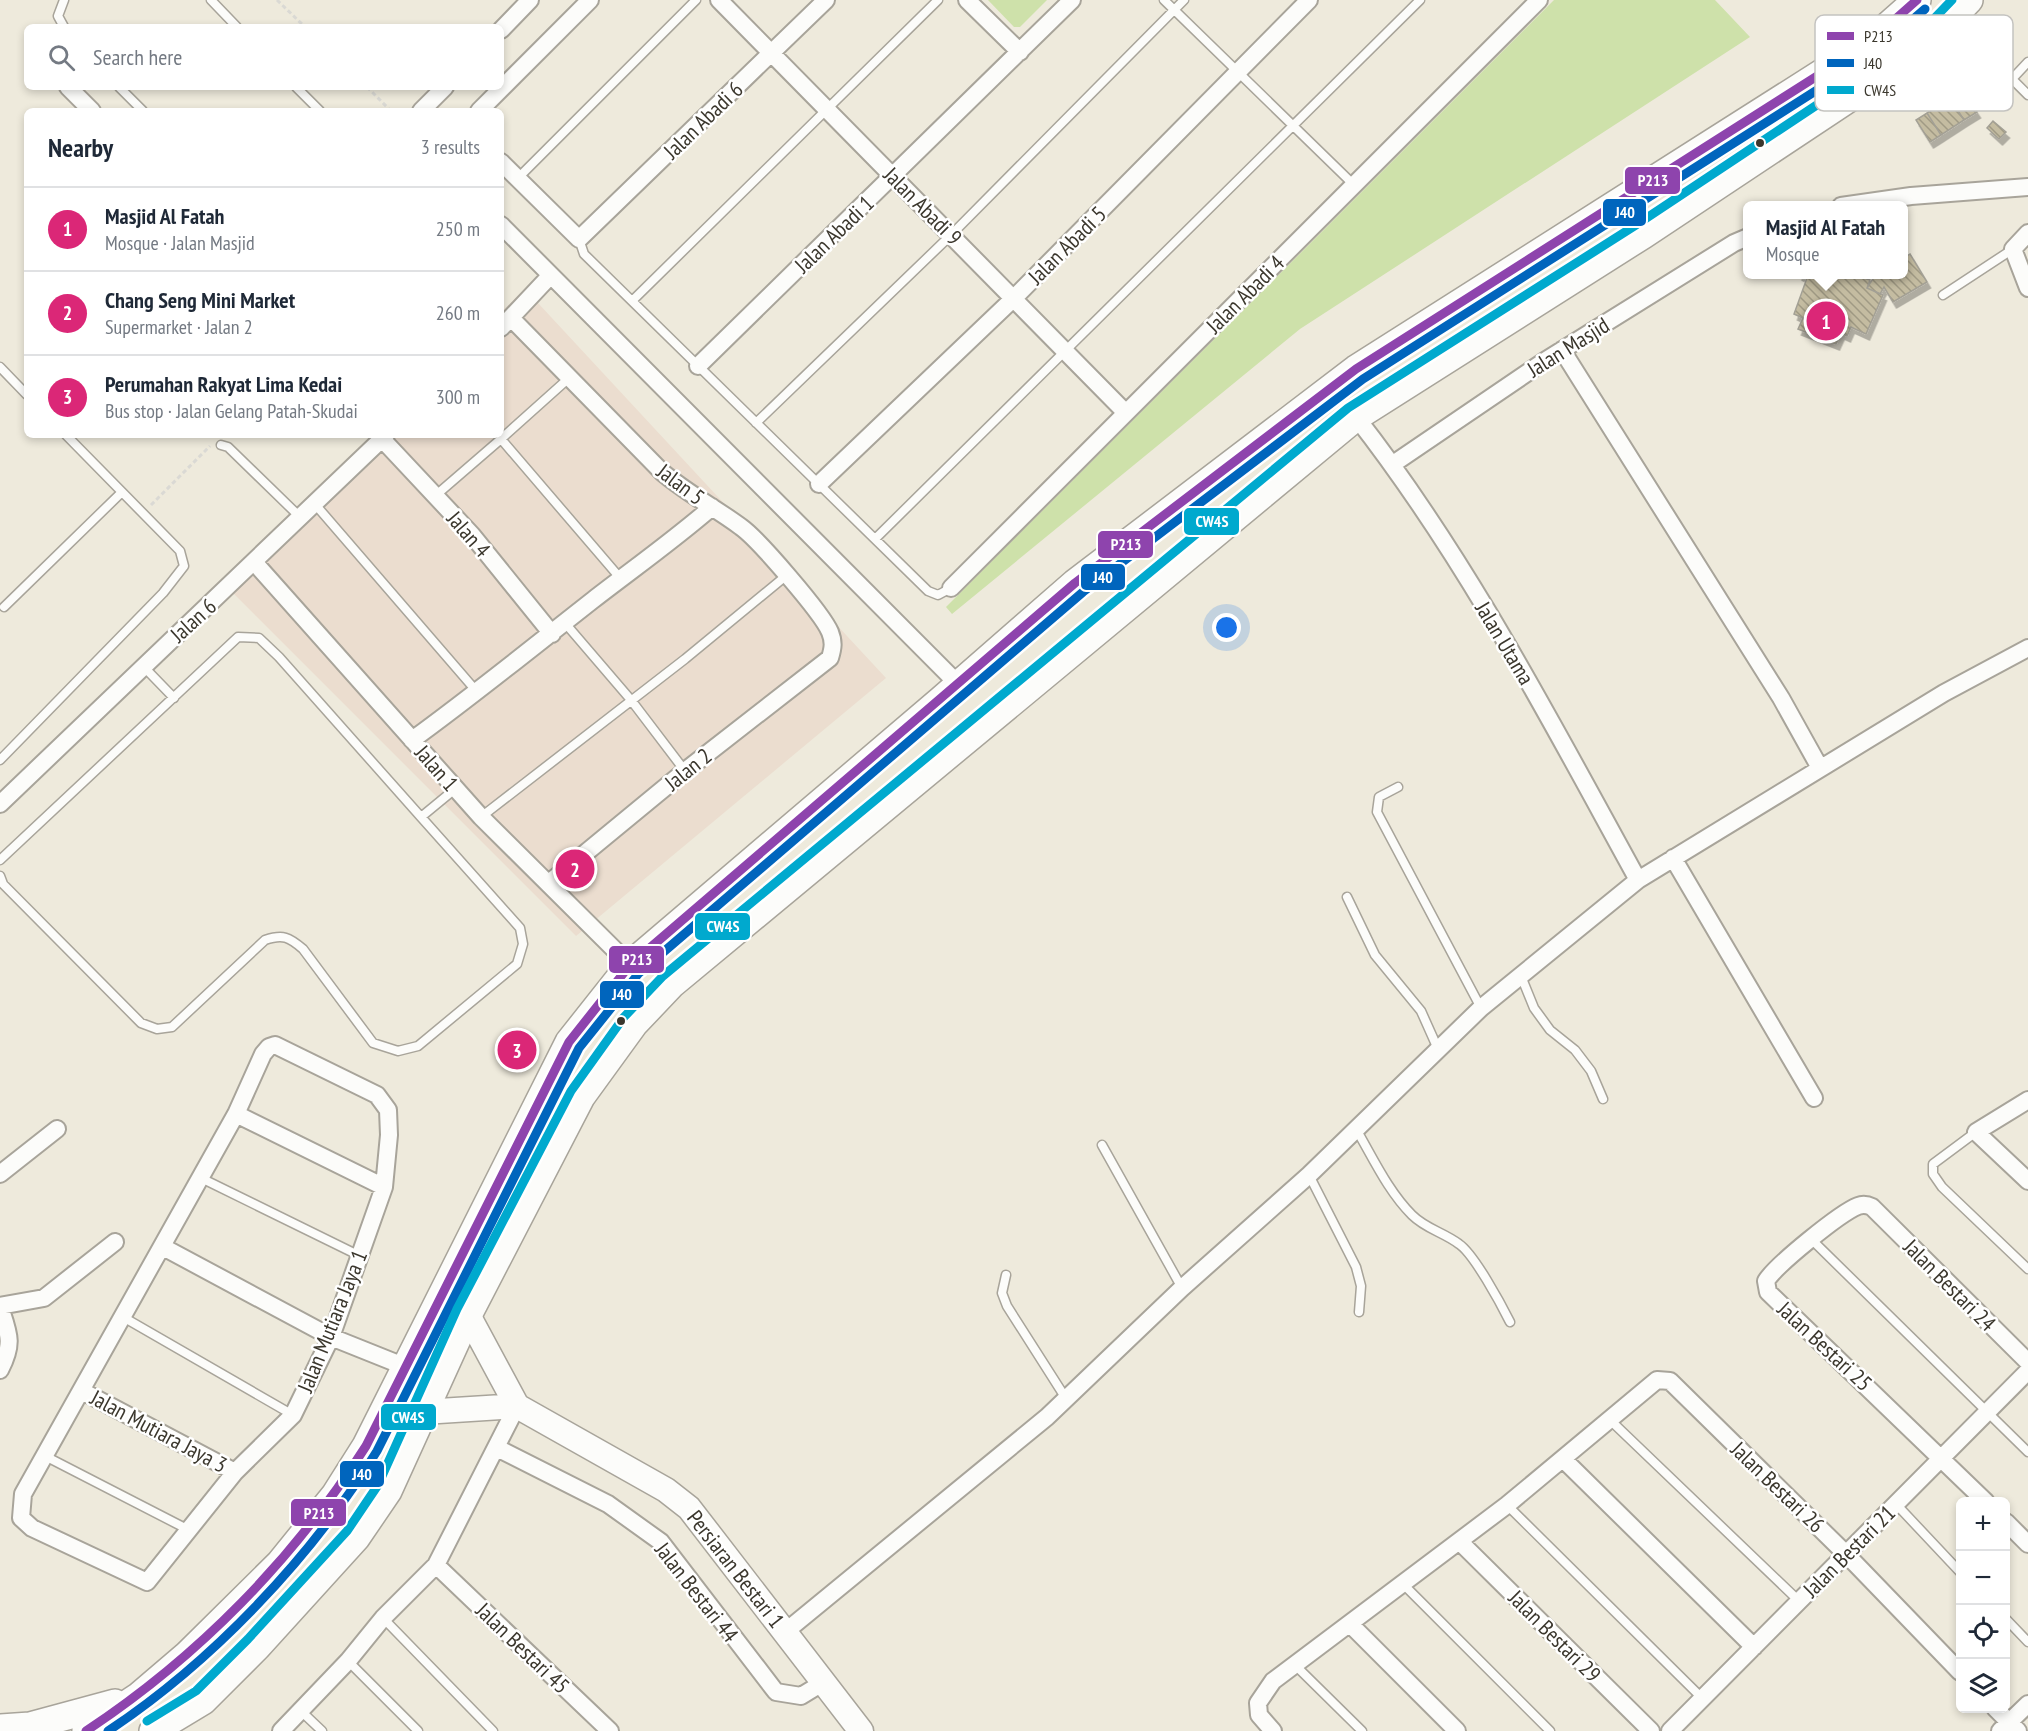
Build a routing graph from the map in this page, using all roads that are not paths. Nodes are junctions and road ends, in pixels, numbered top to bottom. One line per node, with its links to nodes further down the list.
1 (64, 0): 21 (lane)
2 (211, 0): 22 (lane)
3 (530, 0): 23 (street)
4 (590, 0): 31 (street)
5 (696, 0): 48 (lane)
6 (719, 0): 25 (street, Jalan Abadi 9)
7 (826, 0): 25 (street, Jalan Abadi 6)
8 (938, 0): 43 (lane)
9 (967, 0): 24 (street)
10 (1072, 0): 24 (street, Jalan Abadi 1)
11 (1164, 0): 18 (lane)
12 (1184, 0): 18 (lane)
13 (1309, 0): 27 (street, Jalan Abadi 5)
14 (1420, 0): 45 (lane)
15 (1539, 0): 49 (street, Jalan Abadi 4)
16 (1917, 0): 19 (main road)
17 (1969, 0): 20 (main road)
18 (1174, 10): 27 (lane); 54 (lane)
19 (1900, 15)
20 (1954, 15)
21 (62, 24)
22 (234, 24)
23 (504, 27)
24 (1020, 52): 47 (street, Jalan Abadi 1)
25 (771, 53): 43 (street, Jalan Abadi 9); 55 (street, Jalan Abadi 6)
26 (2028, 62): 29 (lane)
27 (1238, 72): 45 (lane); 61 (street, Jalan Abadi 5)
28 (1815, 77): 97 (main road)
29 (2013, 78)
30 (2013, 80): 37 (lane)
31 (504, 86)
32 (71, 90): 38 (street)
33 (122, 90): 39 (lane)
34 (299, 90): 40 (lane)
35 (442, 90): 41 (street)
36 (500, 90): 42 (street)
37 (2028, 95)
38 (89, 108)
39 (140, 108)
40 (317, 108)
41 (424, 108)
42 (482, 108)
43 (827, 109): 47 (street, Jalan Abadi 9); 62 (lane)
44 (1830, 111): 71 (main road)
45 (1293, 126): 49 (lane); 65 (lane)
46 (504, 165): 48 (street)
47 (893, 177): 54 (street, Jalan Abadi 9); 66 (street, Jalan Abadi 1)
48 (517, 179): 55 (street)
49 (1354, 185): 70 (street, Jalan Abadi 4)
50 (2028, 187): 51 (street)
51 (1876, 201)
52 (504, 228): 58 (street)
53 (2028, 233): 57 (street)
54 (951, 235): 61 (street, Jalan Abadi 9); 72 (lane)
55 (579, 239): 62 (lane)
56 (1743, 239): 64 (street, Jalan Masjid)
57 (2013, 249): 59 (street); 60 (lane)
58 (550, 276): 63 (street); 97 (street)
59 (2028, 288)
60 (1943, 295)
61 (1014, 298): 65 (street, Jalan Abadi 9); 80 (street, Jalan Abadi 5)
62 (633, 302): 66 (lane)
63 (506, 323): 68 (street, Jalan 5)
64 (1562, 350): 79 (street, Jalan Masjid); 103 (street)
65 (1066, 351): 70 (street, Jalan Abadi 9); 86 (lane)
66 (699, 366): 72 (lane)
67 (0, 367): 69 (lane)
68 (569, 378): 73 (lane); 84 (street, Jalan 5)
69 (24, 392)
70 (1126, 413): 90 (street, Jalan Abadi 4)
71 (1356, 417): 79 (street, Jalan Utama); 143 (main road)
72 (756, 423): 80 (lane)
73 (504, 436)
74 (69, 438): 81 (lane)
75 (383, 438): 83 (street, Jalan 6)
76 (385, 438): 82 (street, Jalan 4)
77 (501, 439): 82 (lane); 89 (lane)
78 (221, 445): 85 (lane)
79 (1393, 464): 113 (street, Jalan Utama)
80 (819, 484): 86 (lane)
81 (122, 492): 91 (lane); 102 (lane)
82 (435, 496): 93 (street, Jalan 4)
83 (314, 502): 85 (street, Jalan 6); 98 (lane)
84 (712, 507): 88 (street, Jalan 5); 89 (street)
85 (300, 517): 87 (street, Jalan 6)
86 (875, 539): 90 (lane)
87 (255, 563): 96 (street, Jalan 6); 101 (street, Jalan 1)
88 (787, 575): 95 (street, Jalan 5); 100 (lane)
89 (621, 579): 92 (street)
90 (951, 588)
91 (4, 608)
92 (565, 623): 93 (street); 100 (lane)
93 (552, 634): 98 (street)
94 (2028, 648): 103 (street)
95 (831, 658): 104 (street, Jalan 2)
96 (143, 666): 99 (lane); 107 (street, Jalan 6)
97 (958, 684): 116 (main road)
98 (478, 693): 101 (street)
99 (174, 698): 108 (lane); 111 (lane)
100 (631, 700): 104 (lane); 109 (lane)
101 (412, 740): 106 (street, Jalan 1)
102 (0, 760)
103 (1820, 768): 110 (street)
104 (685, 771): 114 (street, Jalan 2)
105 (1398, 787): 118 (lane)
106 (455, 789): 108 (lane); 109 (street, Jalan 1)
107 (0, 804)
108 (422, 817): 112 (lane)
109 (481, 817): 114 (street, Jalan 1)
110 (1673, 858): 113 (street); 120 (street)
111 (0, 860)
112 (0, 876)
113 (1638, 880): 117 (street)
114 (549, 883): 116 (street, Jalan 1)
115 (1347, 897): 119 (lane)
116 (630, 964): 148 (main road)
117 (1521, 976): 118 (street); 121 (lane)
118 (1481, 1008): 119 (street)
119 (1438, 1049): 125 (street)
120 (1814, 1098)
121 (1603, 1099)
122 (2028, 1100): 126 (street)
123 (236, 1114): 130 (street); 132 (street); 132 (street, Jalan Mutiara Jaya 1)
124 (57, 1128): 128 (street)
125 (1356, 1129): 129 (street); 145 (lane)
126 (1976, 1132): 131 (street); 138 (lane)
127 (1102, 1145): 140 (lane)
128 (0, 1174)
129 (1309, 1175): 140 (street); 142 (lane)
130 (201, 1178): 136 (street); 137 (lane)
131 (2028, 1181)
132 (384, 1187): 137 (street, Jalan Mutiara Jaya 1)
133 (1872, 1207): 134 (street, Jalan Bestari 25); 147 (street, Jalan Bestari 24)
134 (1811, 1239): 155 (lane); 161 (street, Jalan Bestari 25)
135 (115, 1242): 141 (street)
136 (163, 1247): 144 (street); 146 (street)
137 (360, 1256): 146 (street, Jalan Mutiara Jaya 1)
138 (2028, 1269)
139 (1006, 1275): 152 (lane)
140 (1182, 1288): 152 (street)
141 (0, 1307): 149 (street)
142 (1359, 1312)
143 (468, 1315): 153 (street); 154 (main road)
144 (123, 1317): 151 (street); 156 (lane)
145 (1510, 1322)
146 (331, 1337): 148 (street); 156 (street, Jalan Mutiara Jaya 1)
147 (2028, 1362)
148 (406, 1367): 186 (main road)
149 (0, 1370)
150 (2028, 1371): 155 (street, Jalan Bestari 21)
151 (82, 1390): 160 (street); 163 (street, Jalan Mutiara Jaya 3)
152 (1065, 1397): 179 (street)
153 (517, 1407): 154 (street); 158 (street); 179 (street, Persiaran Bestari 1)
154 (423, 1412): 194 (main road)
155 (1986, 1413): 159 (lane); 161 (street, Jalan Bestari 21)
156 (293, 1415): 163 (street, Jalan Mutiara Jaya 1)
157 (1609, 1419): 162 (street); 171 (street, Jalan Bestari 26); 175 (lane)
158 (497, 1448): 172 (street); 185 (street, Jalan Bestari 44)
159 (2028, 1452)
160 (45, 1455): 168 (lane); 168 (street, Jalan Mutiara Jaya 1)
161 (1942, 1457): 164 (street, Jalan Bestari 25); 165 (street, Jalan Bestari 21)
162 (1563, 1459): 166 (street); 181 (street)
163 (235, 1472): 168 (street, Jalan Mutiara Jaya 1)
164 (1981, 1497)
165 (1896, 1504): 171 (street, Jalan Bestari 21); 173 (lane)
166 (1507, 1505): 169 (street); 187 (lane)
167 (2010, 1526): 170 (street)
168 (187, 1529)
169 (1460, 1542): 174 (street); 205 (street, Jalan Bestari 29)
170 (2028, 1544)
171 (1846, 1554): 175 (street, Jalan Bestari 21); 184 (street, Jalan Bestari 26)
172 (436, 1565): 176 (street); 199 (street, Jalan Bestari 45)
173 (1956, 1568)
174 (1404, 1585): 178 (street); 204 (lane)
175 (1799, 1601): 181 (street, Jalan Bestari 21)
176 (383, 1618): 182 (street); 198 (lane)
177 (2010, 1623): 180 (lane)
178 (1351, 1625): 183 (street); 203 (street)
179 (785, 1632): 185 (street, Persiaran Bestari 1)
180 (2028, 1642)
181 (1754, 1647): 187 (street, Jalan Bestari 21)
182 (348, 1661): 189 (street); 197 (lane)
183 (1295, 1665): 201 (street); 202 (lane)
184 (1956, 1668)
185 (824, 1682): 200 (street, Persiaran Bestari 1)
186 (139, 1696): 191 (main road); 193 (main road)
187 (1702, 1698): 206 (street, Jalan Bestari 21)
188 (2028, 1704): 192 (street)
189 (302, 1712): 195 (street); 196 (lane)
190 (1998, 1713): 192 (street)
191 (0, 1728)
192 (2009, 1728)
193 (86, 1731)
194 (153, 1731)
195 (281, 1731)
196 (322, 1731)
197 (418, 1731)
198 (493, 1731)
199 (610, 1731)
200 (861, 1731)
201 (1273, 1731)
202 (1362, 1731)
203 (1457, 1731)
204 (1550, 1731)
205 (1651, 1731)
206 (1670, 1731)

